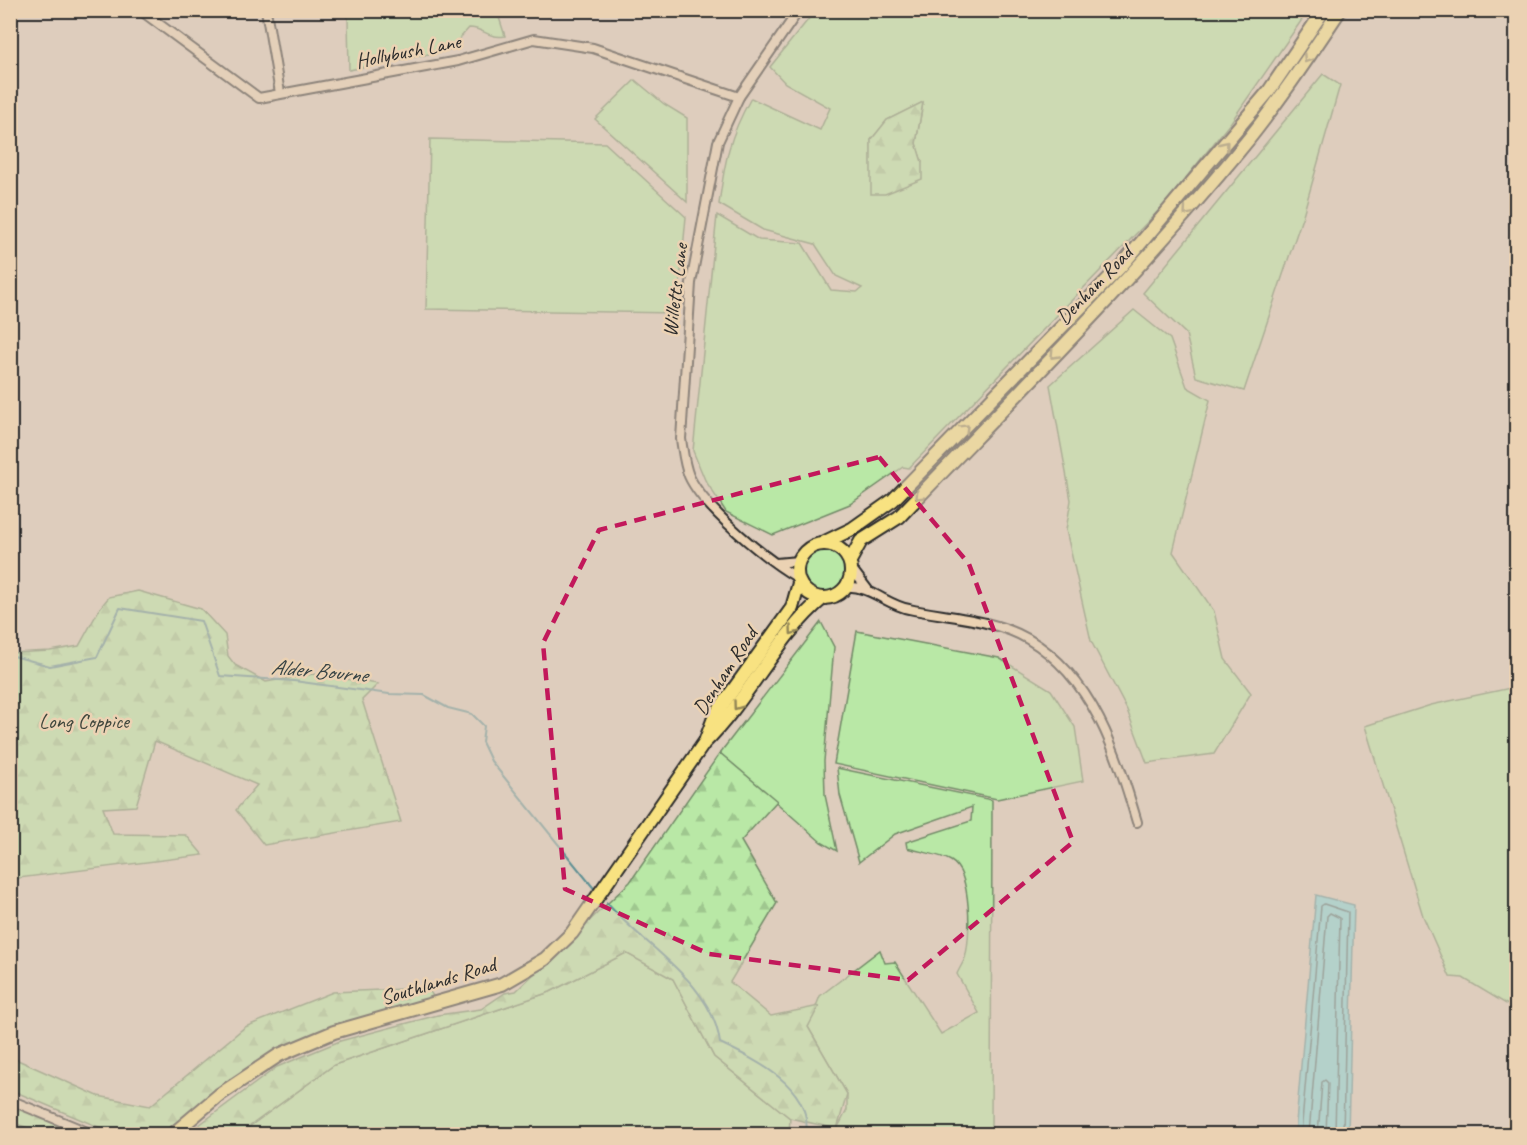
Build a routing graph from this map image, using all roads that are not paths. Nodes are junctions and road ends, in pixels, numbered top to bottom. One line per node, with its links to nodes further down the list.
1 (140, 10): 6 (street, Hollybush Lane)
2 (266, 10): 6 (street)
3 (799, 10): 7 (street, Willetts Lane)
4 (1324, 10): 8 (main road, Denham Road, one-way to 4)
5 (1340, 10): 11 (main road, Denham Road, one-way to 11)
6 (280, 93): 7 (street, Hollybush Lane)
7 (739, 97): 10 (street, Willetts Lane)
8 (823, 543): 9 (main road); 11 (main road)
9 (798, 561): 10 (street); 12 (main road)
10 (774, 562): 12 (street, Willetts Lane)
11 (851, 565): 13 (main road); 14 (street)
12 (799, 580): 15 (main road); 16 (main road, Denham Road)
13 (846, 587): 14 (street); 15 (main road)
14 (869, 591): 17 (street)
15 (823, 598): 16 (main road, Denham Road, one-way to 16)
16 (704, 743): 20 (main road, Southlands Road)
17 (1137, 822)
18 (10, 1100): 19 (street)
19 (92, 1134)
20 (173, 1134)

